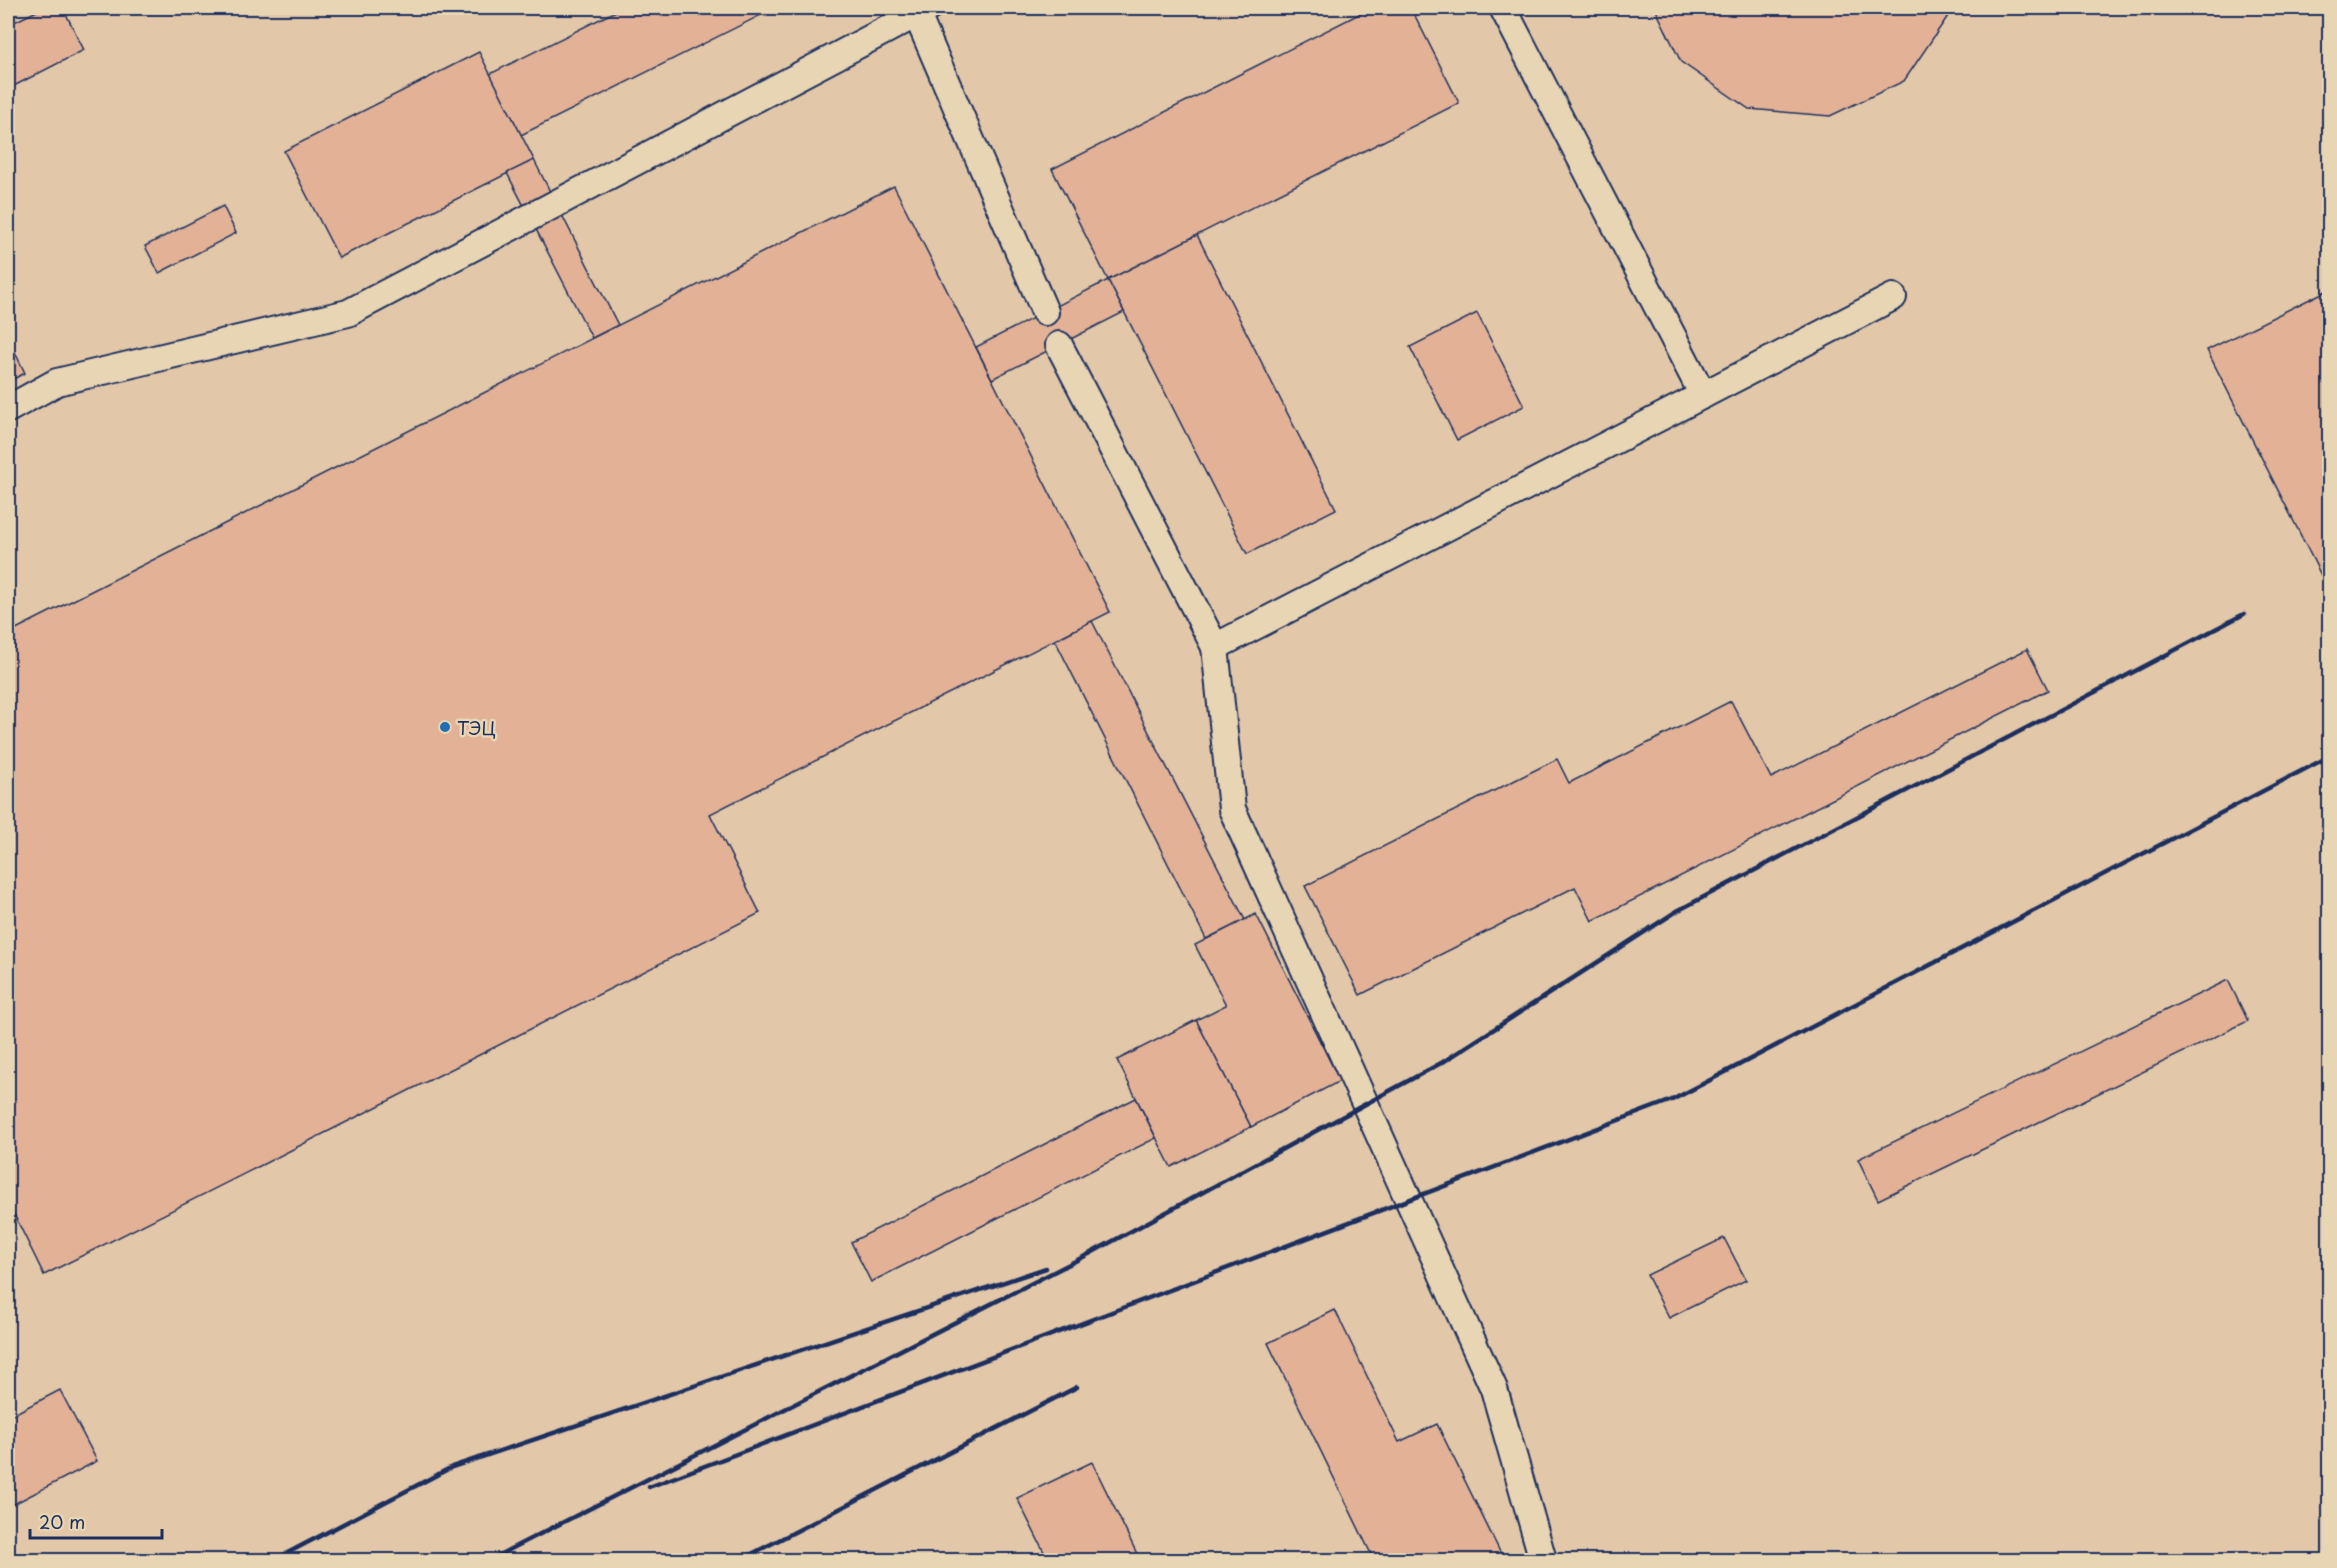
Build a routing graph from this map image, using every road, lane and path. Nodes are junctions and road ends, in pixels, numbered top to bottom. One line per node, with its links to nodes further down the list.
1 (1503, 8): 6 (lane)
2 (920, 9): 4 (lane); 7 (lane)
3 (1893, 297): 6 (lane)
4 (1045, 312)
5 (1059, 345): 8 (lane)
6 (1703, 395): 8 (lane)
7 (8, 409)
8 (1215, 647): 9 (lane)
9 (1543, 1560)

